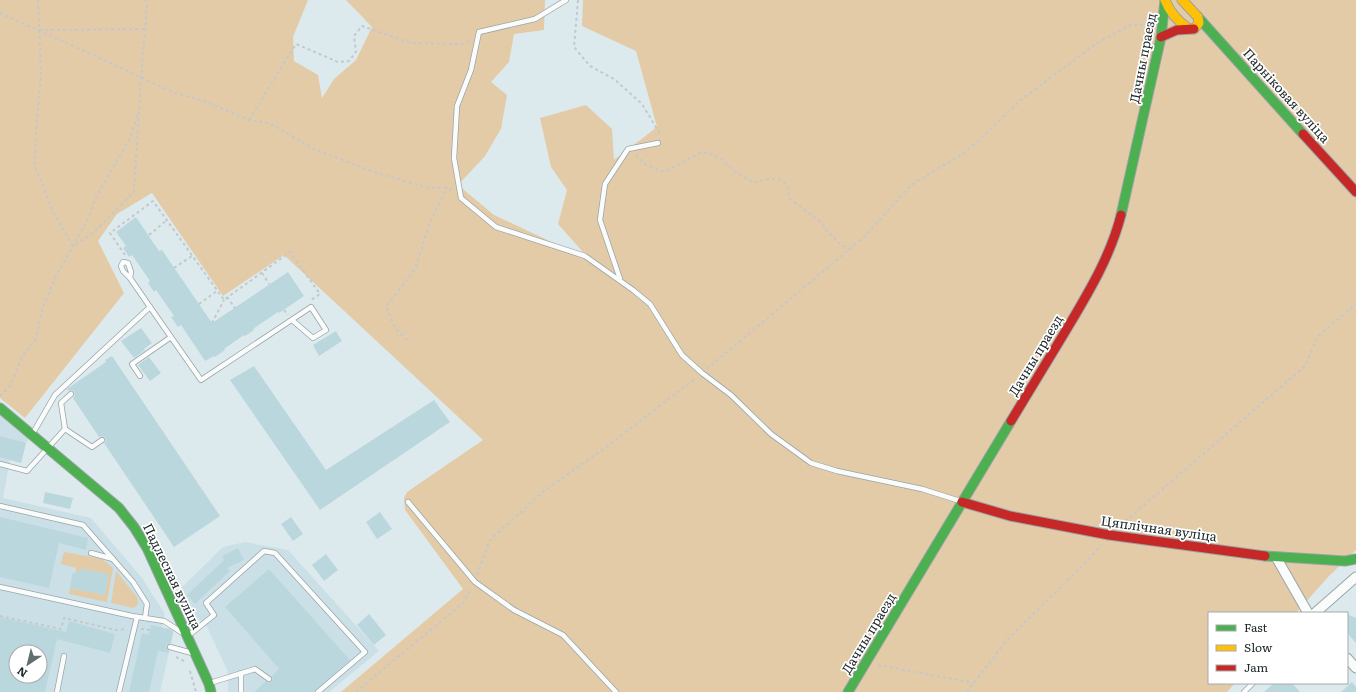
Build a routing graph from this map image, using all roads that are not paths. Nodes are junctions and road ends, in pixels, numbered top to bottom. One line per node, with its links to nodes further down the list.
1 (566, 0): 11 (lane)
2 (1165, 0): 5 (street); 6 (street, Дачны праезд)
3 (1182, 0): 4 (street, Парніковая вуліца)
4 (1197, 16): 5 (street); 7 (street, Парніковая вуліца)
5 (1192, 29): 6 (street); 7 (street)
6 (1162, 35): 24 (street, Дачны праезд)
7 (1219, 39): 9 (street, Парніковая вуліца)
8 (658, 143): 11 (lane)
9 (1356, 192)
10 (130, 278): 12 (lane)
11 (620, 280): 24 (lane)
12 (150, 306): 14 (lane); 19 (lane)
13 (292, 320): 13 (lane); 14 (lane)
14 (171, 337): 15 (lane)
15 (140, 376)
16 (71, 394): 18 (lane)
17 (0, 408): 19 (street, Падлесная вуліца)
18 (65, 429): 20 (lane); 21 (lane)
19 (32, 434): 21 (street, Падлесная вуліца)
20 (102, 440)
21 (48, 448): 22 (lane); 36 (street, Падлесная вуліца)
22 (0, 464)
23 (408, 502): 50 (lane)
24 (962, 502): 27 (street, Цяплічная вуліца); 51 (street, Дачны праезд)
25 (0, 506): 29 (lane)
26 (92, 553): 29 (lane)
27 (1276, 557): 28 (street, Цяплічная вуліца); 32 (street)
28 (1356, 558)
29 (112, 559): 35 (lane)
30 (1356, 577): 33 (street)
31 (0, 587): 34 (lane)
32 (1307, 612)
33 (1316, 612)
34 (138, 617): 35 (lane); 47 (lane)
35 (146, 618): 36 (lane)
36 (187, 636): 38 (street, Падлесная вуліца); 49 (lane)
37 (170, 647): 38 (lane)
38 (195, 654): 45 (street, Падлесная вуліца)
39 (64, 656): 46 (lane)
40 (1348, 659): 41 (street)
41 (1356, 668)
42 (241, 673): 43 (lane); 45 (lane); 48 (lane)
43 (269, 679)
44 (1251, 684): 52 (lane)
45 (210, 688)
46 (57, 692)
47 (119, 692)
48 (241, 692)
49 (318, 692)
50 (616, 692)
51 (848, 692)
52 (1244, 692)

